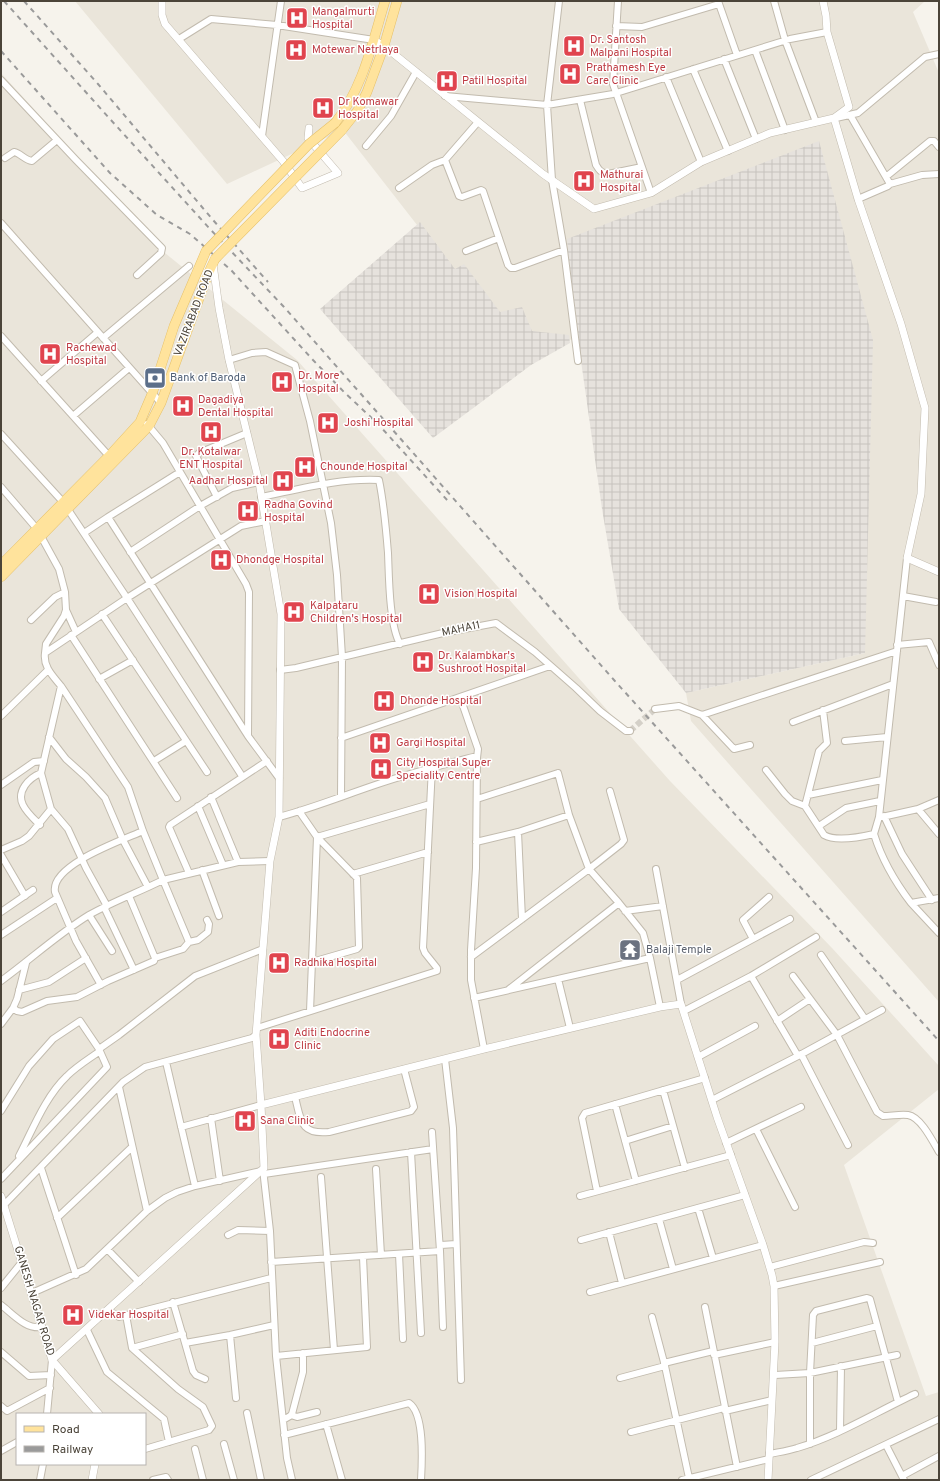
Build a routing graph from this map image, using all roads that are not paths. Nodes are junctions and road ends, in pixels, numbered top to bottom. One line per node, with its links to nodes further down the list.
1 (162, 1): 13 (street)
2 (281, 1): 10 (street)
3 (559, 1): 28 (street)
4 (618, 1): 11 (street)
5 (774, 1): 15 (street)
6 (823, 1): 12 (street)
7 (718, 2): 11 (street); 19 (street)
8 (384, 3): 9 (main road); 14 (main road, VAZIRABAD ROAD)
9 (396, 5): 16 (main road, VAZIRABAD ROAD)
10 (277, 25): 13 (street); 14 (street); 35 (street)
11 (616, 26): 25 (street)
12 (827, 32): 15 (street); 30 (street)
13 (179, 39): 35 (street)
14 (374, 40): 16 (street); 66 (main road, VAZIRABAD ROAD, bridge)
15 (785, 40): 17 (street); 32 (street)
16 (384, 46): 22 (street); 56 (main road, VAZIRABAD ROAD, bridge)
17 (754, 50): 19 (street); 34 (street)
18 (939, 54): 29 (street)
19 (737, 55): 20 (street)
20 (724, 59): 21 (street); 36 (street)
21 (693, 69): 23 (street); 40 (street)
22 (416, 72): 26 (street); 38 (street)
23 (666, 77): 25 (street); 43 (street)
24 (1, 80): 37 (street)
25 (616, 93): 27 (street); 44 (street)
26 (446, 96): 28 (street); 31 (street)
27 (580, 100): 28 (street); 44 (street)
28 (547, 105): 47 (street)
29 (850, 115): 30 (street); 46 (street)
30 (834, 118): 32 (street); 51 (street)
31 (478, 122): 42 (street); 47 (street)
32 (816, 122): 34 (street)
33 (309, 128): 35 (street)
34 (785, 130): 36 (street)
35 (262, 136)
36 (756, 139): 40 (street)
37 (57, 140): 41 (street); 58 (street)
38 (366, 146)
39 (939, 147): 46 (street)
40 (728, 151): 43 (street)
41 (5, 158)
42 (445, 160): 49 (street); 53 (street)
43 (701, 162): 50 (street)
44 (642, 167): 50 (street)
45 (939, 174): 48 (street)
46 (887, 176): 48 (street)
47 (552, 180): 50 (street); 54 (street)
48 (890, 184): 51 (street)
49 (399, 188)
50 (651, 193)
51 (858, 199): 89 (street)
52 (2, 227): 59 (street)
53 (499, 238): 54 (street); 55 (street)
54 (564, 250): 63 (street)
55 (466, 251)
56 (214, 261): 62 (street); 67 (main road, VAZIRABAD ROAD)
57 (189, 266): 61 (street)
58 (137, 274)
59 (98, 332): 61 (street); 65 (street)
60 (1, 336): 65 (street)
61 (103, 338): 64 (street)
62 (229, 360): 71 (street); 76 (street)
63 (578, 361)
64 (129, 368): 66 (street); 68 (street)
65 (41, 381): 68 (street)
66 (152, 394): 67 (street); 69 (main road, VAZIRABAD ROAD)
67 (161, 403): 70 (main road, VAZIRABAD ROAD)
68 (73, 416): 73 (street)
69 (142, 419): 70 (street); 73 (main road, VAZIRABAD ROAD)
70 (149, 426): 74 (street); 80 (main road, VAZIRABAD ROAD)
71 (247, 433): 75 (street); 79 (street)
72 (1, 434): 80 (street)
73 (109, 456): 80 (main road, VAZIRABAD ROAD)
74 (180, 472): 81 (street); 82 (street)
75 (259, 482): 78 (street); 79 (street)
76 (323, 484): 78 (street); 102 (street); 106 (street)
77 (1, 487): 84 (street)
78 (261, 496): 83 (street)
79 (217, 497): 81 (street)
80 (65, 505): 84 (main road, VAZIRABAD ROAD); 85 (street); 86 (main road, VAZIRABAD ROAD)
81 (200, 506): 87 (street); 88 (street)
82 (108, 517): 85 (street); 88 (street)
83 (266, 521): 87 (street); 111 (street)
84 (37, 529): 86 (street); 90 (main road, VAZIRABAD ROAD)
85 (84, 533): 96 (street)
86 (41, 537): 92 (main road, VAZIRABAD ROAD); 94 (street)
87 (220, 539): 93 (street); 122 (street)
88 (130, 552): 93 (street)
89 (908, 558): 91 (street); 95 (street)
90 (1, 565)
91 (939, 572)
92 (1, 577)
93 (150, 583): 96 (street); 122 (street)
94 (65, 592): 98 (street); 100 (street)
95 (903, 596): 97 (street); 103 (street)
96 (127, 598): 99 (street); 137 (street)
97 (936, 602)
98 (66, 610): 101 (street); 105 (street)
99 (102, 614): 101 (street); 107 (street)
100 (31, 620)
101 (73, 634): 105 (street); 112 (street)
102 (400, 644): 106 (street, MAHA11); 109 (street, MAHA11)
103 (897, 648): 104 (street); 113 (street); 118 (street)
104 (936, 649): 108 (street)
105 (45, 653): 110 (street)
106 (342, 657): 111 (street, MAHA11); 125 (street)
107 (132, 660): 112 (street); 126 (street)
108 (939, 665)
109 (550, 666): 115 (street); 121 (street, MAHA11)
110 (48, 670): 114 (street); 119 (street)
111 (280, 670): 138 (street)
112 (100, 679): 131 (street)
113 (893, 684): 117 (street); 124 (street)
114 (61, 686): 123 (street); 160 (street)
115 (460, 697): 125 (street); 129 (street)
116 (655, 709): 118 (street)
117 (823, 710): 120 (street); 142 (street)
118 (702, 715): 128 (street)
119 (1, 716)
120 (793, 722)
121 (630, 731)
122 (248, 736): 132 (street)
123 (49, 737): 130 (street); 165 (street)
124 (886, 737): 127 (street); 139 (street)
125 (341, 738): 145 (street)
126 (186, 741): 131 (street); 135 (street)
127 (845, 742)
128 (750, 745)
129 (477, 758): 133 (street); 146 (street)
130 (44, 761): 136 (street); 140 (street)
131 (154, 761): 143 (street)
132 (267, 761): 137 (street); 138 (street)
133 (432, 768): 145 (street); 149 (street)
134 (766, 770): 151 (street)
135 (207, 772)
136 (41, 773): 152 (street); 158 (street)
137 (242, 776): 144 (street)
138 (279, 778): 156 (street)
139 (882, 780): 142 (street); 148 (street)
140 (1, 785)
141 (610, 792): 174 (street)
142 (808, 795): 151 (street)
143 (177, 798)
144 (211, 798): 150 (street); 172 (street)
145 (341, 798): 154 (street)
146 (477, 799): 155 (street); 166 (street)
147 (939, 800): 153 (street)
148 (880, 801): 157 (street); 159 (street)
149 (430, 804): 164 (street); 168 (street)
150 (198, 806): 173 (street); 177 (street)
151 (806, 806): 159 (street)
152 (51, 809): 158 (street); 170 (street)
153 (918, 809): 157 (street); 163 (street)
154 (299, 812): 156 (street); 164 (street)
155 (570, 815): 161 (street); 174 (street)
156 (279, 816): 171 (street)
157 (881, 817): 162 (street); 186 (street)
158 (40, 825): 167 (street)
159 (819, 826): 162 (street)
160 (143, 831): 165 (street); 179 (street)
161 (518, 832): 166 (street); 195 (street)
162 (874, 834): 188 (street)
163 (939, 834)
164 (317, 837): 178 (street); 211 (street)
165 (123, 840): 170 (street); 180 (street)
166 (476, 842): 207 (street)
167 (1, 850)
168 (428, 852): 178 (street); 228 (street)
169 (1, 855): 182 (street)
170 (81, 859): 185 (street); 190 (street)
171 (270, 861): 172 (street); 204 (street)
172 (238, 862): 173 (street)
173 (223, 865): 176 (street)
174 (589, 869): 187 (street); 195 (street)
175 (656, 869): 189 (street)
176 (202, 870): 177 (street); 194 (street)
177 (189, 873): 179 (street)
178 (353, 874): 211 (street)
179 (163, 880): 180 (street); 203 (street)
180 (148, 887): 183 (street)
181 (33, 890): 182 (street)
182 (25, 896): 192 (street)
183 (129, 896): 190 (street); 209 (street)
184 (769, 897): 202 (street)
185 (57, 898): 198 (street); 200 (street)
186 (936, 899): 188 (street)
187 (619, 903): 191 (street); 221 (street)
188 (911, 903): 199 (street)
189 (664, 906): 191 (street); 217 (street)
190 (106, 907): 193 (street); 213 (street)
191 (625, 911): 210 (street)
192 (1, 912)
193 (89, 915): 198 (street); 205 (street)
194 (219, 916)
195 (522, 918): 207 (street)
196 (790, 919): 202 (street)
197 (208, 920): 203 (street)
198 (70, 928): 208 (street); 212 (street)
199 (939, 934)
200 (1, 935)
201 (816, 937): 214 (street)
202 (753, 939): 217 (street)
203 (189, 942): 209 (street)
204 (263, 949): 234 (street); 237 (street)
205 (112, 951)
206 (821, 955): 229 (street)
207 (471, 957): 222 (street)
208 (86, 958): 219 (street); 220 (street)
209 (155, 958): 213 (street)
210 (650, 958): 216 (street); 224 (street)
211 (312, 962): 228 (street)
212 (26, 963): 218 (street); 220 (street)
213 (134, 970): 219 (street)
214 (751, 976): 225 (street); 230 (street)
215 (793, 976): 223 (street)
216 (558, 979): 221 (street); 233 (street)
217 (677, 980): 225 (street)
218 (1, 981)
219 (101, 985): 226 (street)
220 (19, 990): 226 (street)
221 (507, 991): 222 (street)
222 (474, 998): 236 (street)
223 (810, 998): 230 (street); 235 (street)
224 (660, 1007): 225 (street); 233 (street)
225 (683, 1007): 239 (street)
226 (13, 1008): 231 (street)
227 (882, 1010): 229 (street)
228 (310, 1011): 234 (street)
229 (865, 1019): 235 (street)
230 (777, 1021): 238 (street)
231 (1, 1024)
232 (756, 1026): 239 (street)
233 (570, 1028): 236 (street)
234 (256, 1031): 241 (street); 249 (street)
235 (837, 1035): 238 (street); 263 (street)
236 (484, 1049): 240 (street)
237 (99, 1050): 251 (street); 265 (street); 265 (street)
238 (799, 1055): 247 (street); 259 (street)
239 (698, 1057): 243 (street)
240 (444, 1059): 242 (street); 290 (street)
241 (166, 1062): 244 (street); 254 (street)
242 (404, 1069): 246 (street); 246 (street)
243 (705, 1078): 245 (street); 247 (street)
244 (119, 1087): 260 (street); 266 (street)
245 (663, 1090): 248 (street); 253 (street)
246 (295, 1097): 249 (street)
247 (712, 1100): 258 (street)
248 (615, 1104): 257 (street); 275 (street)
249 (261, 1105): 252 (street); 269 (street)
250 (801, 1106): 255 (street)
251 (1, 1111)
252 (211, 1118): 254 (street); 272 (street)
253 (673, 1126): 257 (street); 267 (street)
254 (181, 1127): 274 (street)
255 (756, 1128): 258 (street); 280 (street)
256 (432, 1132): 261 (street)
257 (624, 1141): 273 (street)
258 (726, 1143): 264 (street)
259 (848, 1145)
260 (132, 1147): 282 (street); 283 (street)
261 (433, 1149): 262 (street); 292 (street)
262 (411, 1152): 269 (street); 294 (street)
263 (939, 1152)
264 (731, 1155): 267 (street); 276 (street)
265 (16, 1163): 271 (street)
266 (41, 1168): 279 (street); 283 (street)
267 (684, 1168): 273 (street)
268 (376, 1169): 296 (street)
269 (263, 1172): 272 (street); 285 (street); 307 (street)
270 (321, 1177): 299 (street)
271 (1, 1179)
272 (220, 1181): 274 (street)
273 (636, 1181): 275 (street)
274 (195, 1186): 282 (street)
275 (597, 1191): 278 (street)
276 (746, 1195): 281 (street); 291 (street)
277 (1, 1196): 279 (street, GANESH NAGAR ROAD)
278 (580, 1196)
279 (2, 1207): 300 (street, GANESH NAGAR ROAD)
280 (795, 1207)
281 (698, 1208): 284 (street); 298 (street)
282 (147, 1211): 293 (street)
283 (57, 1218): 305 (street)
284 (659, 1219): 286 (street); 304 (street)
285 (270, 1230): 287 (street); 301 (street)
286 (609, 1232): 288 (street); 308 (street)
287 (228, 1235)
288 (581, 1240)
289 (873, 1243): 303 (street)
290 (456, 1244): 292 (street); 347 (street)
291 (763, 1245): 298 (street); 303 (street)
292 (440, 1248): 294 (street); 322 (street)
293 (107, 1249): 305 (street); 307 (street)
294 (416, 1253): 295 (street); 324 (street)
295 (399, 1254): 296 (street); 327 (street)
296 (381, 1255): 297 (street)
297 (363, 1257): 299 (street); 332 (street)
298 (713, 1258): 304 (street)
299 (326, 1259): 301 (street); 332 (street)
300 (22, 1262): 310 (street); 312 (street, GANESH NAGAR ROAD)
301 (271, 1262): 306 (street)
302 (880, 1262): 309 (street)
303 (770, 1267): 309 (street)
304 (673, 1269): 308 (street)
305 (76, 1275): 312 (street)
306 (271, 1278): 313 (street); 319 (street)
307 (139, 1282): 316 (street)
308 (622, 1283): 311 (street)
309 (774, 1286): 328 (street)
310 (1, 1288)
311 (590, 1292)
312 (32, 1293): 321 (street, GANESH NAGAR ROAD)
313 (173, 1302): 317 (street); 325 (street)
314 (1, 1305): 321 (street)
315 (705, 1307): 335 (street)
316 (108, 1310): 317 (street); 323 (street)
317 (126, 1315): 331 (street)
318 (652, 1317): 340 (street)
319 (274, 1325): 326 (street); 337 (street)
320 (876, 1326): 330 (street); 330 (street); 338 (street)
321 (42, 1327): 339 (street, GANESH NAGAR ROAD)
322 (443, 1327)
323 (87, 1330): 339 (street); 368 (street)
324 (421, 1333)
325 (183, 1334): 329 (street); 331 (street)
326 (230, 1335): 329 (street); 350 (street)
327 (403, 1339)
328 (776, 1342): 335 (street); 344 (street)
329 (185, 1343): 346 (street)
330 (812, 1343): 342 (street)
331 (132, 1348): 368 (street)
332 (334, 1350): 334 (street)
333 (1, 1352): 343 (street)
334 (303, 1353): 337 (street); 360 (street)
335 (714, 1353): 340 (street); 354 (street)
336 (896, 1354): 338 (street)
337 (276, 1356): 362 (street)
338 (885, 1357): 341 (street); 352 (street)
339 (52, 1360): 343 (street); 358 (street, GANESH NAGAR ROAD)
340 (665, 1365): 345 (street); 363 (street)
341 (841, 1366): 342 (street); 365 (street)
342 (810, 1373): 344 (street); 371 (street)
343 (51, 1375): 348 (street)
344 (775, 1375): 351 (street)
345 (620, 1378)
346 (205, 1379)
347 (461, 1380)
348 (50, 1388): 355 (street); 357 (street)
349 (915, 1394): 352 (street)
350 (236, 1398)
351 (772, 1400): 354 (street); 376 (street)
352 (898, 1402): 365 (street)
353 (1, 1406): 355 (street)
354 (725, 1410): 363 (street); 380 (street)
355 (4, 1412)
356 (317, 1412): 360 (street)
357 (47, 1413)
358 (98, 1413)
359 (247, 1413): 390 (street)
360 (291, 1415): 362 (street)
361 (939, 1419): 372 (street)
362 (283, 1420): 367 (street)
363 (676, 1420): 366 (street); 381 (street)
364 (326, 1424): 367 (street); 392 (street); 393 (street)
365 (840, 1431): 371 (street)
366 (631, 1432)
367 (284, 1434): 391 (street)
368 (169, 1442): 373 (street)
369 (16, 1443): 375 (street)
370 (224, 1444): 389 (street)
371 (810, 1444): 376 (street)
372 (886, 1445): 382 (street); 396 (street)
373 (146, 1449)
374 (195, 1449): 388 (street)
375 (1, 1451)
376 (769, 1456): 380 (street); 395 (street)
377 (939, 1456): 382 (street)
378 (43, 1465): 383 (street)
379 (95, 1465): 384 (street)
380 (737, 1467): 381 (street)
381 (689, 1478): 394 (street)
382 (903, 1478)
383 (40, 1480)
384 (92, 1480): 385 (street)
385 (96, 1480)
386 (153, 1480): 387 (street)
387 (168, 1480)
388 (203, 1480)
389 (234, 1480)
390 (261, 1480)
391 (292, 1480)
392 (342, 1480)
393 (421, 1480)
394 (682, 1480)
395 (768, 1480)
396 (813, 1480)

